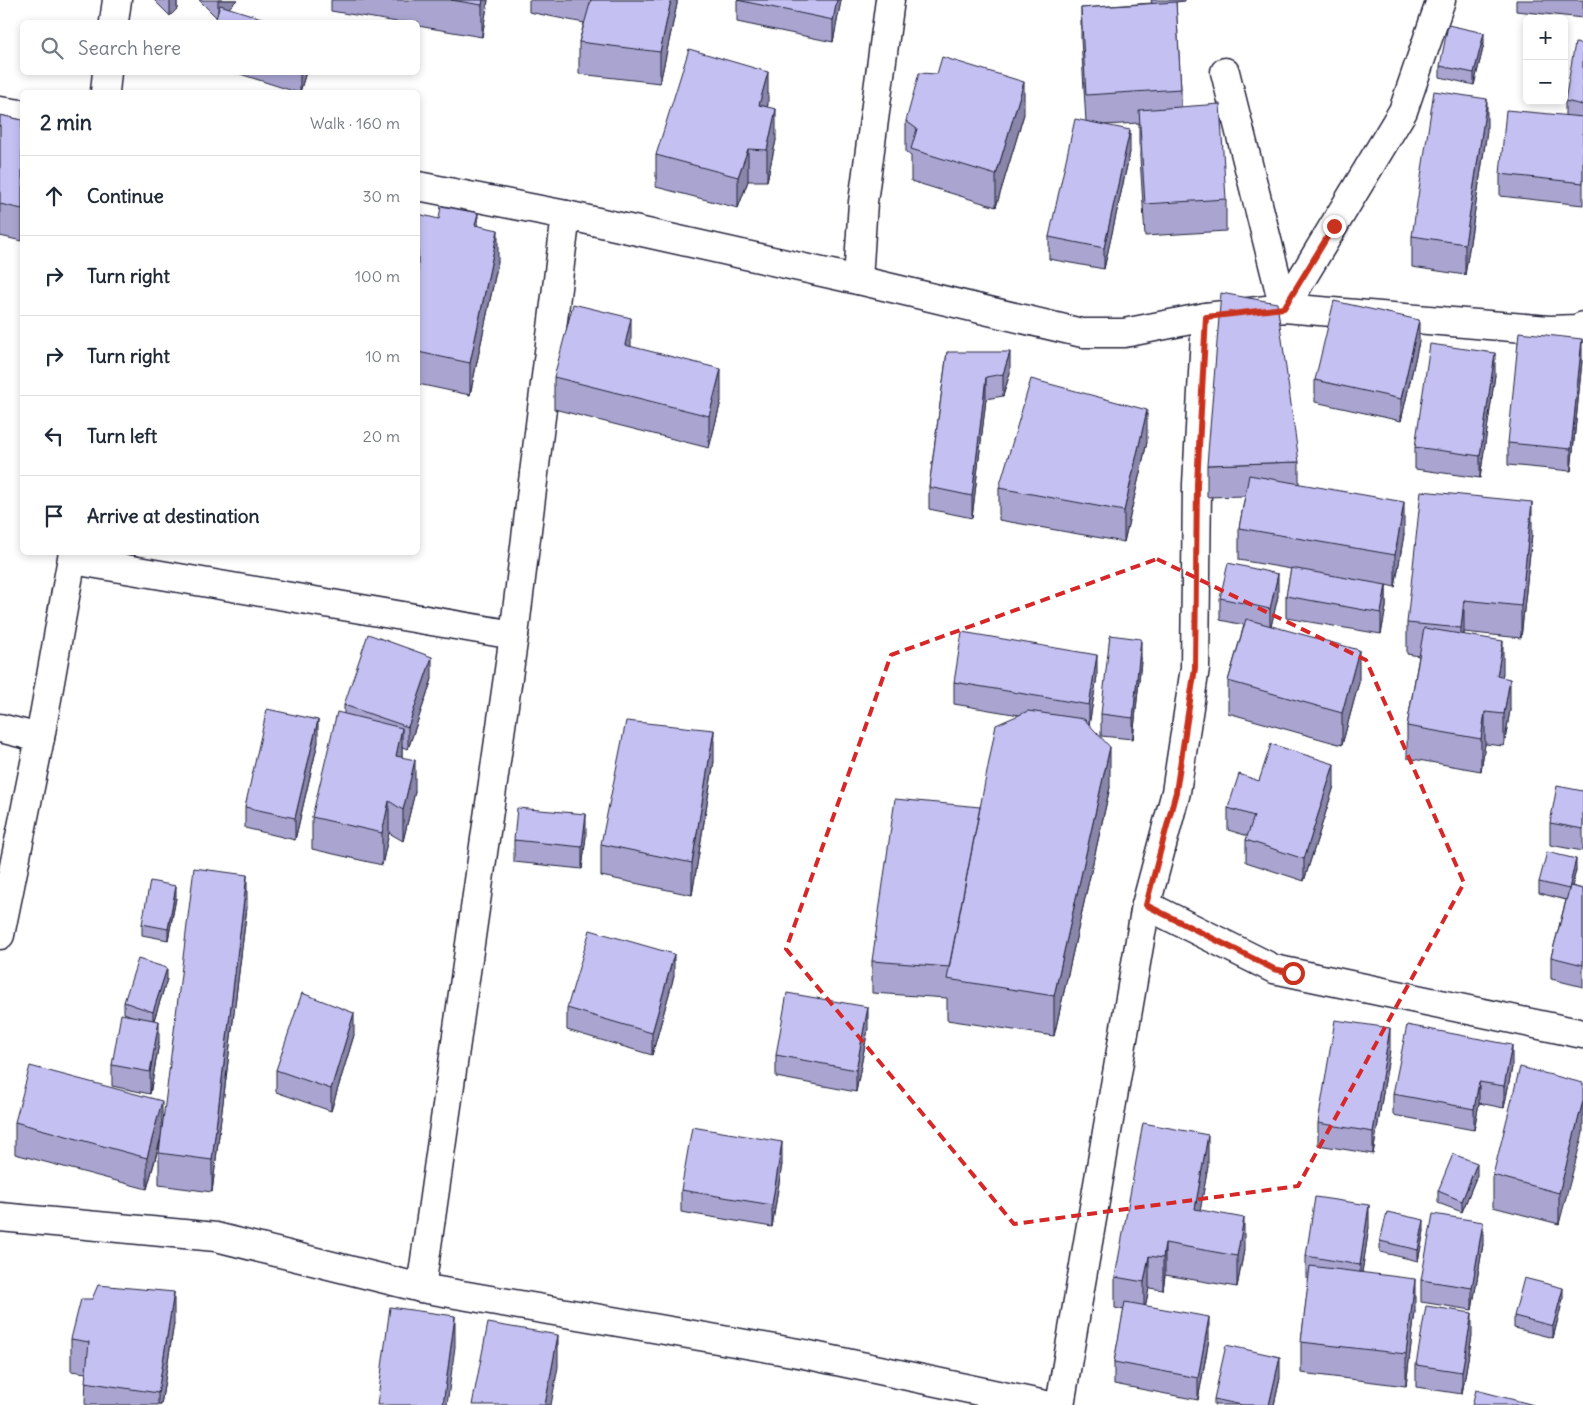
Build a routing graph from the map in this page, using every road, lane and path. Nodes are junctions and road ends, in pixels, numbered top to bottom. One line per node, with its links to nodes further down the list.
1 (117, 0): 4 (street)
2 (890, 0): 12 (street)
3 (1440, 0): 13 (street)
4 (114, 20)
5 (1225, 72): 13 (street)
6 (107, 75): 7 (street)
7 (105, 90)
8 (0, 111): 9 (street)
9 (20, 114)
10 (420, 186): 11 (street)
11 (566, 215): 12 (street); 17 (street)
12 (858, 280): 14 (street)
13 (1284, 308): 14 (street); 15 (street)
14 (1206, 317): 20 (street)
15 (1583, 326)
16 (73, 556): 17 (street); 19 (street)
17 (514, 635): 24 (street)
18 (0, 728): 19 (street)
19 (40, 738): 21 (street)
20 (1146, 905): 22 (street); 26 (street)
21 (0, 935)
22 (1583, 1034)
23 (0, 1217): 24 (street)
24 (421, 1288): 25 (street)
25 (1045, 1405)
26 (1060, 1405)

